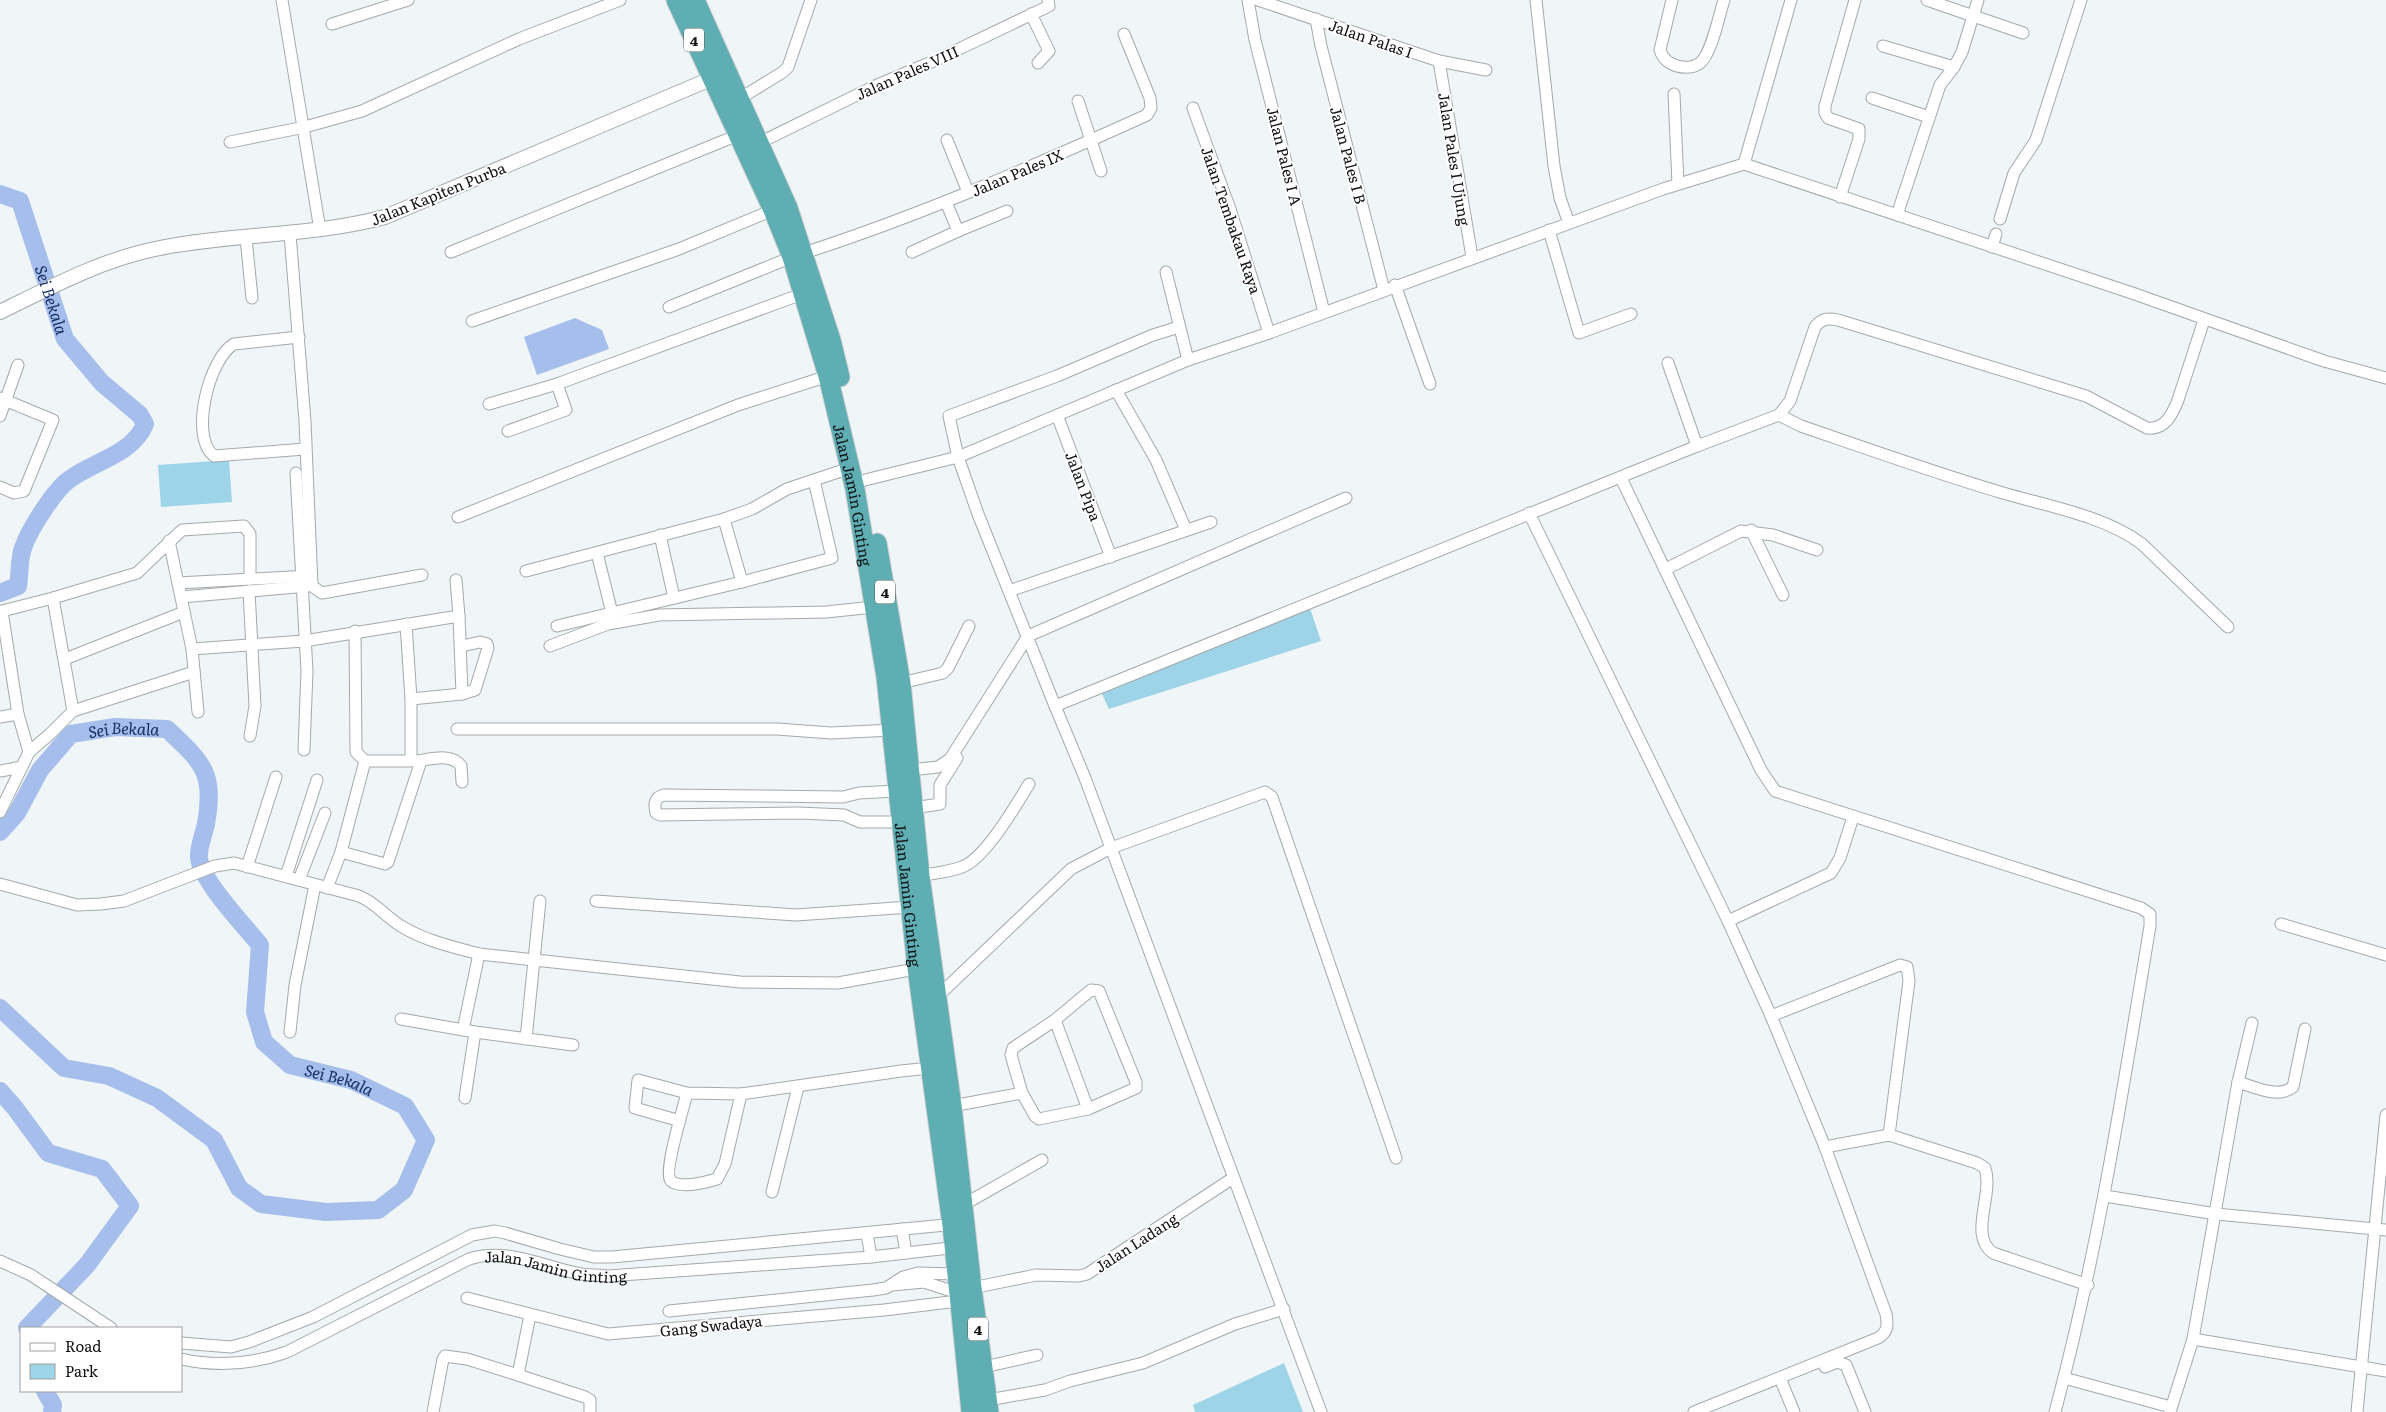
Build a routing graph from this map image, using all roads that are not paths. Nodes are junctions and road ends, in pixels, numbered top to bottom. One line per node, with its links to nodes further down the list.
1 (282, 0): 36 (street)
2 (408, 0): 21 (street)
3 (620, 0): 36 (street)
4 (676, 0): 29 (highway, Jalan Jamin Ginting / 4)
5 (695, 0): 29 (highway, Jalan Jamin Ginting / 4)
6 (811, 0): 32 (street)
7 (1048, 0): 18 (street, Jalan Pales VIII)
8 (1248, 0): 70 (street, Jalan Pales I A)
9 (1258, 0): 20 (street, Jalan Palas I)
10 (1536, 0): 52 (street)
11 (1672, 0): 12 (street)
12 (1724, 0)
13 (1791, 0): 42 (street)
14 (1855, 0): 46 (street)
15 (1926, 0): 19 (street)
16 (1978, 0): 19 (street)
17 (2081, 0): 51 (street)
18 (1031, 14): 26 (street); 41 (street, Jalan Pales VIII)
19 (1973, 16): 22 (street); 27 (street)
20 (1316, 19): 25 (street, Jalan Palas I); 65 (street, Jalan Pales I B)
21 (332, 24)
22 (2023, 33)
23 (1124, 34): 39 (street, Jalan Pales IX)
24 (1883, 46): 27 (street)
25 (1439, 61): 28 (street, Jalan Palas I); 63 (street, Jalan Pales I Ujung)
26 (1038, 63)
27 (1954, 68): 35 (street)
28 (1486, 70)
29 (719, 75): 32 (highway, Jalan Jamin Ginting / 4); 37 (highway, Jalan Jamin Ginting / 4); 53 (street, Jalan Kapiten Purba)
30 (1674, 94): 44 (street)
31 (1872, 98): 35 (street)
32 (739, 99): 41 (highway, Jalan Jamin Ginting / 4)
33 (1078, 101): 39 (street)
34 (1193, 108): 75 (street, Jalan Tembakau Raya)
35 (1929, 117): 50 (street)
36 (305, 127): 40 (street); 53 (street)
37 (738, 135): 48 (highway, Jalan Jamin Ginting / 4); 60 (street)
38 (947, 140): 45 (street)
39 (1091, 140): 43 (street); 45 (street, Jalan Pales IX)
40 (230, 142)
41 (759, 143): 62 (highway, Jalan Jamin Ginting / 4)
42 (1744, 164): 44 (street); 46 (street)
43 (1101, 171)
44 (1678, 184): 52 (street)
45 (968, 192): 47 (street, Jalan Pales IX)
46 (1840, 197): 50 (street)
47 (946, 202): 55 (street); 62 (street, Jalan Pales IX)
48 (773, 210): 62 (highway, Jalan Jamin Ginting / 4); 73 (street)
49 (1007, 211): 55 (street)
50 (1897, 215): 59 (street)
51 (2000, 219)
52 (1569, 223): 54 (street)
53 (320, 230): 56 (street, Jalan Kapiten Purba)
54 (1549, 230): 63 (street); 71 (street)
55 (958, 231): 61 (street)
56 (290, 234): 58 (street, Jalan Kapiten Purba); 76 (street)
57 (1996, 234): 59 (street)
58 (246, 238): 67 (street); 69 (street, Jalan Kapiten Purba)
59 (1992, 247): 72 (street)
60 (451, 252)
61 (912, 252)
62 (798, 255): 66 (highway, Jalan Jamin Ginting / 4); 68 (street, Jalan Pales IX); 98 (highway, Jalan Jamin Ginting / 4)
63 (1472, 258): 65 (street)
64 (1166, 272): 74 (street)
65 (1389, 288): 70 (street); 83 (street, Jalan Pales I B)
66 (802, 294): 80 (highway, Jalan Jamin Ginting / 4); 82 (street)
67 (252, 298)
68 (669, 307)
69 (0, 312)
70 (1324, 312): 75 (street)
71 (1631, 314)
72 (2204, 320): 81 (street); 89 (street)
73 (472, 321)
74 (1179, 327): 77 (street); 93 (street)
75 (1269, 333): 77 (street)
76 (299, 337): 92 (street); 92 (street)
77 (1188, 360): 84 (street)
78 (1668, 363): 91 (street)
79 (18, 365): 85 (street)
80 (828, 376): 94 (highway, Jalan Jamin Ginting / 4); 102 (street)
81 (2386, 378)
82 (557, 384): 86 (street); 90 (street)
83 (1430, 384)
84 (1116, 390): 87 (street); 105 (street)
85 (3, 400): 88 (street); 99 (street)
86 (489, 404)
87 (1057, 415): 93 (street); 111 (street, Jalan Pipa)
88 (0, 416)
89 (1779, 416): 91 (street); 134 (street)
90 (508, 430)
91 (1696, 446): 96 (street)
92 (305, 448): 117 (street)
93 (958, 457): 98 (street); 121 (street)
94 (850, 468): 97 (street); 98 (highway, Jalan Jamin Ginting / 4)
95 (296, 473): 117 (street)
96 (1621, 478): 101 (street); 112 (street)
97 (814, 480): 103 (street); 119 (street)
98 (862, 485): 126 (highway, Jalan Jamin Ginting / 4); 145 (highway, Jalan Jamin Ginting / 4)
99 (0, 487)
100 (1346, 498): 136 (street)
101 (1529, 513): 148 (street); 195 (street)
102 (458, 516)
103 (724, 520): 107 (street); 119 (street)
104 (1211, 522): 105 (street)
105 (1186, 530): 111 (street)
106 (1751, 530): 109 (street); 112 (street); 122 (street)
107 (660, 535): 110 (street); 125 (street)
108 (169, 541): 115 (street); 118 (street); 124 (street)
109 (1817, 550)
110 (597, 553): 113 (street); 129 (street)
111 (1111, 557): 121 (street)
112 (1666, 569): 181 (street)
113 (526, 571)
114 (422, 575): 117 (street)
115 (250, 579): 117 (street); 118 (street)
116 (456, 580): 130 (street)
117 (307, 581): 120 (street); 137 (street)
118 (178, 582): 123 (street)
119 (742, 582): 125 (street)
120 (249, 591): 123 (street); 138 (street)
121 (1009, 591): 136 (street)
122 (1783, 595)
123 (181, 597): 128 (street)
124 (53, 598): 127 (street); 143 (street)
125 (674, 598): 129 (street)
126 (874, 607): 140 (street); 154 (highway, Jalan Jamin Ginting / 4)
127 (1, 611): 142 (street)
128 (184, 612): 141 (street); 143 (street)
129 (612, 613): 132 (street)
130 (459, 616): 131 (street); 139 (street)
131 (406, 624): 135 (street); 147 (street)
132 (557, 626)
133 (969, 626): 145 (street)
134 (2228, 626)
135 (355, 632): 137 (street); 158 (street)
136 (1029, 640): 148 (street); 161 (street); 173 (street)
137 (304, 641): 138 (street); 156 (street)
138 (252, 644): 141 (street); 155 (street)
139 (462, 646): 146 (street); 146 (street)
140 (550, 646)
141 (192, 649): 144 (street)
142 (4, 658): 151 (street)
143 (65, 659): 149 (street)
144 (194, 672): 149 (street); 150 (street)
145 (901, 683): 161 (highway, Jalan Jamin Ginting / 4)
146 (462, 694): 147 (street)
147 (411, 699): 159 (street)
148 (1055, 706): 183 (street)
149 (73, 711): 157 (street)
150 (198, 712)
151 (18, 714): 152 (street); 157 (street)
152 (0, 717)
153 (457, 729): 154 (street)
154 (892, 730): 167 (highway, Jalan Jamin Ginting / 4)
155 (250, 736)
156 (304, 750)
157 (29, 752): 160 (street)
158 (365, 761): 159 (street); 184 (street)
159 (416, 761): 165 (street); 184 (street)
160 (22, 767): 162 (street); 174 (street)
161 (910, 770): 173 (highway, Jalan Jamin Ginting / 4)
162 (0, 771)
163 (276, 777): 185 (street)
164 (317, 780): 186 (street)
165 (462, 782)
166 (1029, 784): 187 (street)
167 (896, 791): 172 (street); 182 (highway, Jalan Jamin Ginting / 4)
168 (697, 796): 169 (street); 179 (street); 179 (street)
169 (730, 796): 170 (street); 178 (street)
170 (765, 797): 171 (street); 176 (street)
171 (799, 798): 172 (street); 177 (street)
172 (844, 798): 180 (street)
173 (913, 808): 187 (highway, Jalan Jamin Ginting / 4)
174 (0, 812)
175 (325, 813): 188 (street)
176 (766, 813): 177 (street); 178 (street)
177 (799, 813): 180 (street)
178 (730, 814): 179 (street)
179 (697, 815)
180 (844, 815): 182 (street)
181 (1853, 817): 195 (street); 230 (street)
182 (900, 822): 194 (highway, Jalan Jamin Ginting / 4)
183 (1110, 848): 201 (street); 226 (street); 228 (street)
184 (340, 852): 191 (street)
185 (247, 867): 186 (street); 189 (street)
186 (286, 876): 188 (street)
187 (920, 876): 200 (highway, Jalan Jamin Ginting / 4)
188 (299, 880): 190 (street)
189 (0, 884)
190 (315, 885): 191 (street); 208 (street)
191 (327, 888): 197 (street)
192 (540, 901): 199 (street)
193 (596, 901): 194 (street)
194 (910, 908): 200 (highway, Jalan Jamin Ginting / 4)
195 (1728, 921): 202 (street)
196 (2281, 924): 198 (street)
197 (479, 954): 199 (street); 207 (street)
198 (2386, 955)
199 (533, 960): 200 (street); 209 (street)
200 (925, 967): 201 (highway, Jalan Jamin Ginting / 4); 211 (highway, Jalan Jamin Ginting / 4)
201 (938, 996): 220 (highway, Jalan Jamin Ginting / 4)
202 (1771, 1016): 224 (street); 225 (street)
203 (401, 1019): 207 (street)
204 (1055, 1020): 217 (street); 221 (street); 221 (street)
205 (2252, 1023): 214 (street)
206 (2305, 1030): 214 (street)
207 (469, 1031): 209 (street); 219 (street)
208 (290, 1032)
209 (526, 1039): 210 (street)
210 (573, 1045)
211 (930, 1068): 215 (street); 232 (highway, Jalan Jamin Ginting / 4)
212 (626, 1075): 213 (street)
213 (638, 1080): 216 (street); 223 (street)
214 (2238, 1082): 231 (street)
215 (798, 1087): 218 (street); 229 (street)
216 (687, 1093): 218 (street); 223 (street)
217 (1022, 1093): 220 (street); 221 (street)
218 (740, 1094): 223 (street)
219 (465, 1098)
220 (952, 1106): 232 (highway, Jalan Jamin Ginting / 4)
221 (1088, 1109)
222 (2386, 1116): 234 (street)
223 (680, 1122)
224 (1889, 1135): 225 (street); 241 (street)
225 (1825, 1147): 265 (street)
226 (1396, 1158)
227 (1042, 1160): 232 (street)
228 (1233, 1178): 243 (street, Jalan Ladang); 245 (street)
229 (772, 1192)
230 (2105, 1196): 231 (street); 241 (street)
231 (2216, 1214): 234 (street); 249 (street)
232 (960, 1217): 233 (street, Jalan Jamin Ginting); 236 (highway, Jalan Jamin Ginting / 4)
233 (902, 1229): 235 (street, Jalan Jamin Ginting); 237 (street)
234 (2380, 1230): 253 (street)
235 (867, 1234): 238 (street); 250 (street, Jalan Jamin Ginting)
236 (961, 1246): 237 (street, Jalan Jamin Ginting); 240 (highway, Jalan Jamin Ginting / 4); 243 (highway, Jalan Jamin Ginting / 4)
237 (906, 1253): 238 (street, Jalan Jamin Ginting)
238 (871, 1257): 252 (street, Jalan Jamin Ginting)
239 (0, 1262): 248 (street)
240 (956, 1274): 242 (street); 243 (highway, Jalan Jamin Ginting / 4)
241 (2088, 1284): 257 (street)
242 (892, 1285): 243 (street); 246 (street)
243 (963, 1294): 247 (street, Gang Swadaya); 254 (highway, Jalan Jamin Ginting / 4); 263 (highway, Jalan Jamin Ginting / 4)
244 (467, 1298): 247 (street, Gang Swadaya)
245 (1284, 1309): 259 (street); 264 (street)
246 (669, 1311)
247 (530, 1315): 256 (street)
248 (112, 1327)
249 (2193, 1339): 253 (street); 260 (street)
250 (182, 1343)
251 (1037, 1355): 254 (street)
252 (182, 1359)
253 (2363, 1366): 255 (street); 270 (street)
254 (984, 1367): 259 (highway, Jalan Jamin Ginting / 4)
255 (2386, 1371)
256 (518, 1376): 261 (street); 262 (street)
257 (2064, 1378): 260 (street); 269 (street)
258 (1782, 1383): 266 (street); 267 (street); 268 (street)
259 (989, 1406)
260 (2170, 1410)
261 (433, 1412)
262 (590, 1412)
263 (972, 1412)
264 (1322, 1412)
265 (1694, 1412)
266 (1710, 1412)
267 (1794, 1412)
268 (1865, 1412)
269 (2055, 1412)
270 (2357, 1412)

